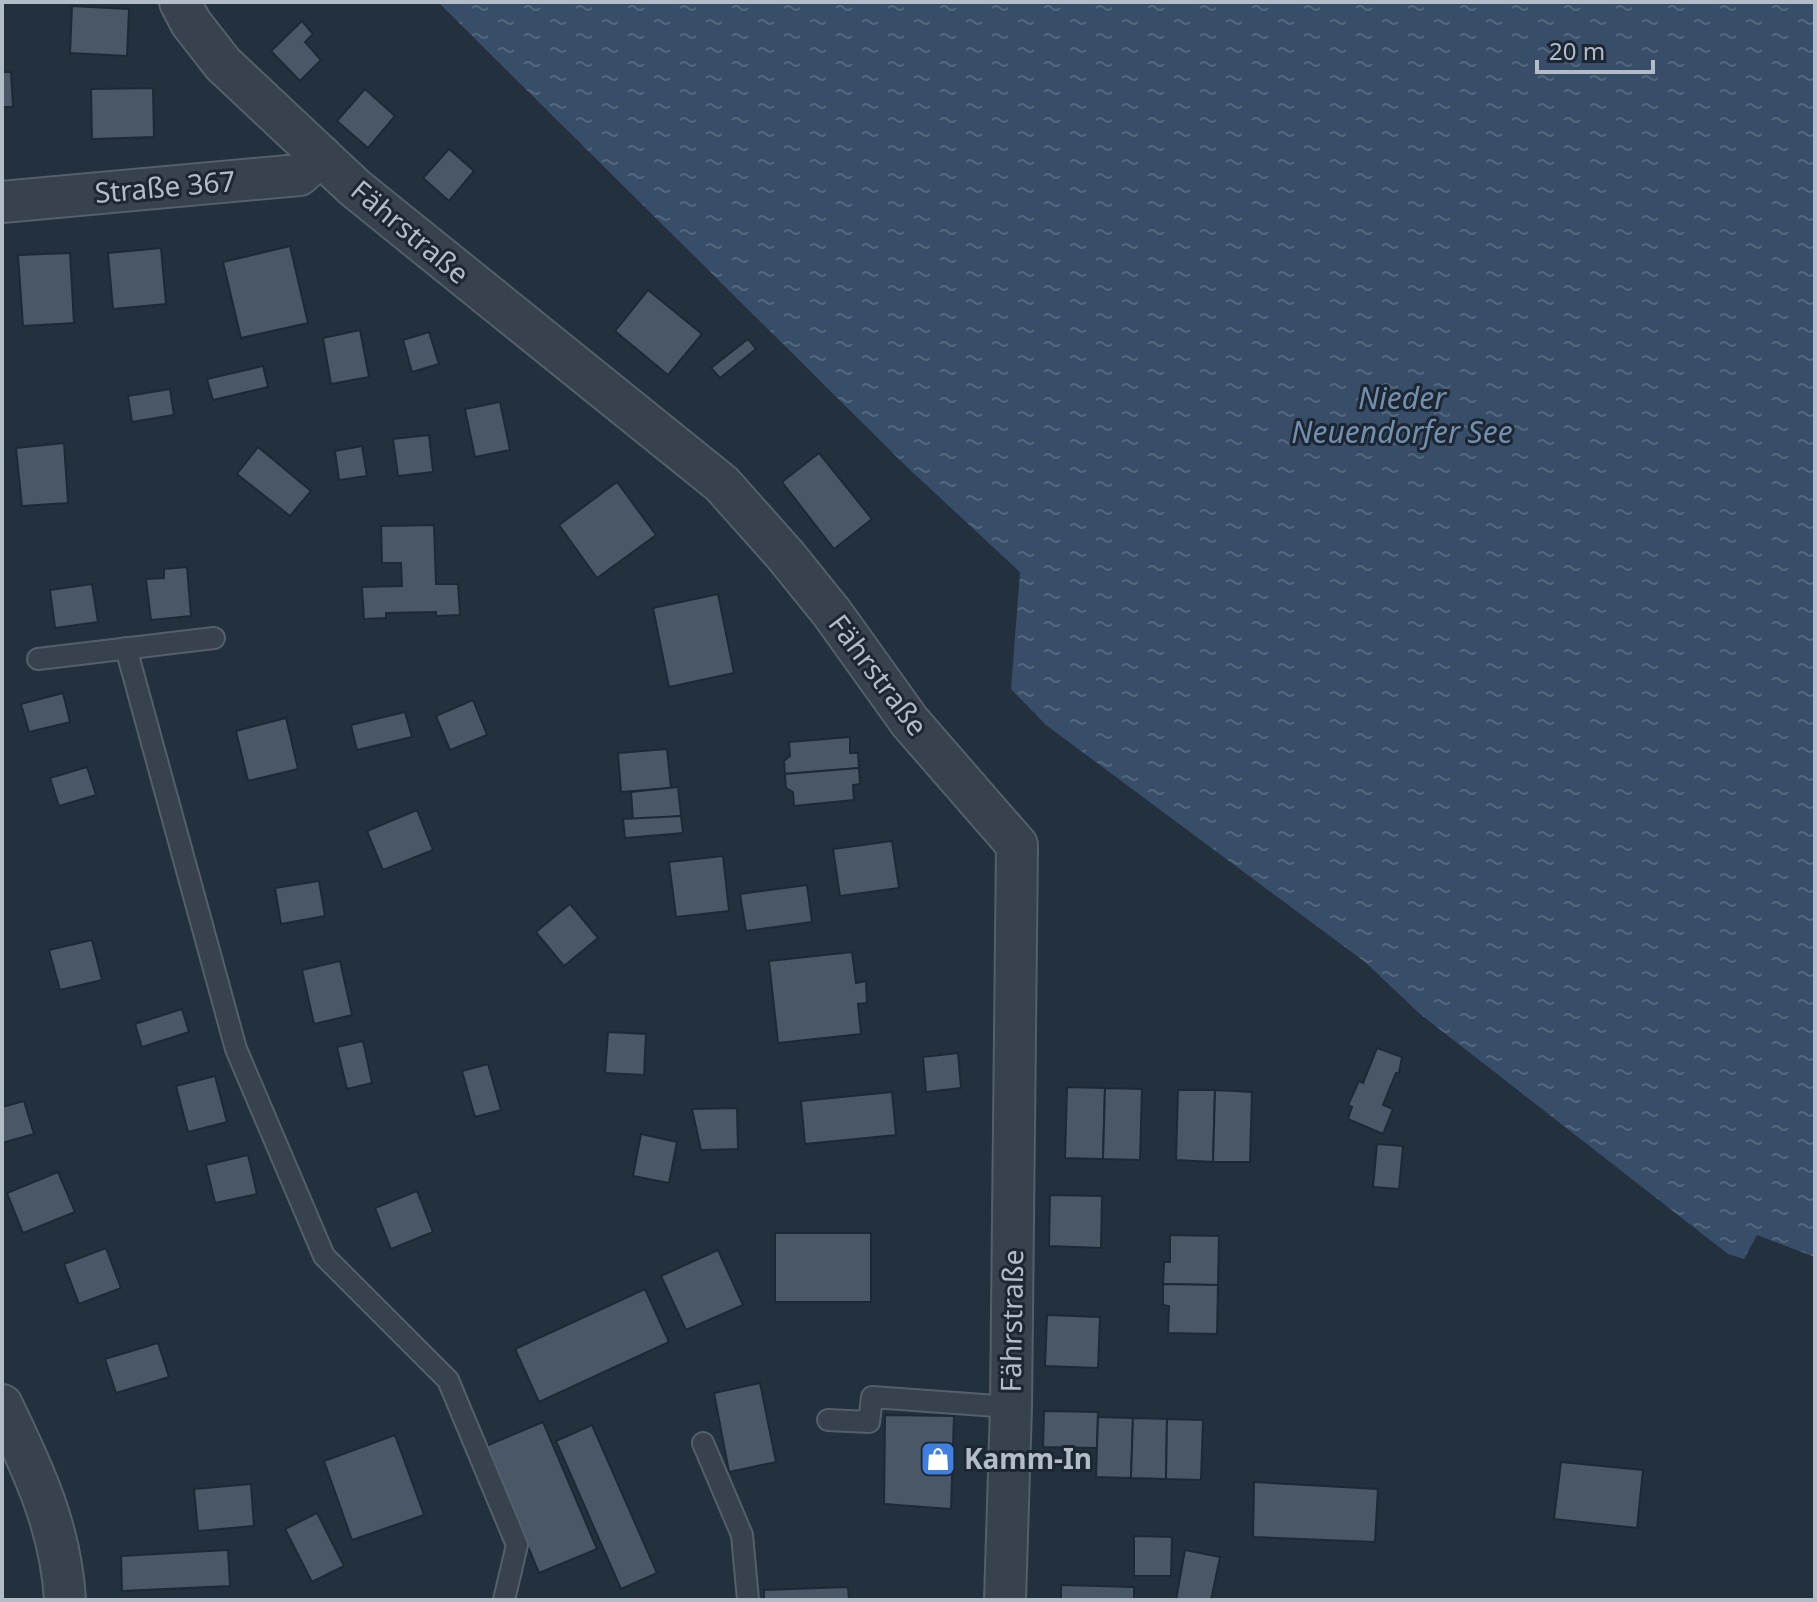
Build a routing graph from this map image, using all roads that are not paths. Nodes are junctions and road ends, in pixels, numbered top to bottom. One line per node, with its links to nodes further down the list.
1 (180, 2): 2 (street, Fährstraße)
2 (321, 156): 3 (street, Straße 367); 8 (street, Fährstraße)
3 (2, 202)
4 (214, 638): 5 (lane)
5 (126, 648): 6 (lane); 12 (lane)
6 (38, 659)
7 (2, 1405): 11 (street)
8 (1011, 1407): 9 (lane); 14 (street, Fährstraße)
9 (828, 1420)
10 (703, 1443): 13 (lane)
11 (65, 1600)
12 (504, 1600)
13 (748, 1600)
14 (1005, 1600)

